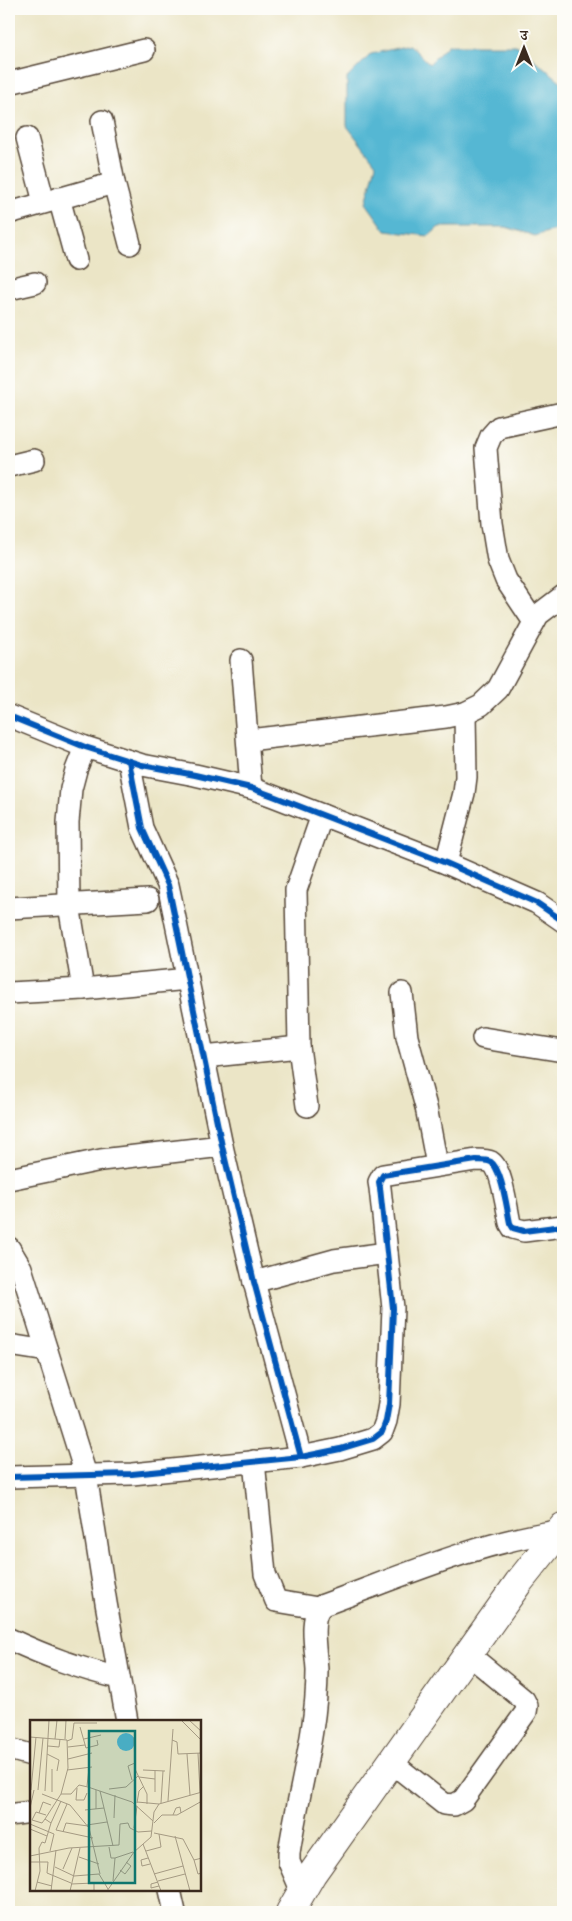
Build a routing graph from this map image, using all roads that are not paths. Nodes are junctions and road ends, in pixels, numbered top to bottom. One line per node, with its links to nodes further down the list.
1 (144, 50): 2 (street)
2 (9, 83)
3 (102, 121): 5 (street)
4 (27, 138): 6 (street)
5 (114, 183): 6 (street); 8 (street)
6 (52, 200): 7 (street); 9 (street)
7 (9, 213)
8 (130, 244)
9 (76, 260)
10 (35, 283): 11 (street)
11 (9, 289)
12 (563, 413): 16 (street)
13 (34, 460): 14 (street)
14 (9, 466)
15 (563, 596): 16 (street)
16 (534, 622): 18 (street)
17 (241, 660): 20 (street)
18 (465, 713): 20 (street); 25 (street)
19 (9, 716): 21 (street)
20 (248, 740): 23 (street)
21 (85, 747): 22 (street); 27 (street)
22 (129, 761): 23 (street); 30 (street)
23 (251, 788): 24 (street)
24 (322, 815): 25 (street); 35 (street)
25 (446, 863): 29 (street)
26 (148, 900): 27 (street)
27 (69, 904): 28 (street); 31 (street)
28 (9, 908)
29 (563, 921)
30 (188, 979): 31 (street); 37 (street)
31 (83, 989): 32 (street)
32 (9, 993)
33 (402, 993): 40 (street)
34 (483, 1038): 36 (street)
35 (298, 1047): 37 (street); 38 (street)
36 (563, 1051)
37 (204, 1057): 39 (street)
38 (307, 1106)
39 (222, 1146): 41 (street); 45 (street)
40 (437, 1165): 42 (street); 44 (street)
41 (9, 1179)
42 (563, 1226)
43 (9, 1248): 47 (street)
44 (387, 1252): 45 (street); 48 (street)
45 (254, 1282): 48 (street)
46 (9, 1345): 47 (street)
47 (47, 1351): 50 (street)
48 (301, 1457): 49 (street)
49 (254, 1461): 50 (street); 53 (street)
50 (86, 1475): 51 (street); 56 (street)
51 (9, 1477)
52 (561, 1529): 53 (street); 55 (main road)
53 (318, 1608): 64 (street)
54 (9, 1639): 56 (street)
55 (468, 1654): 60 (main road); 60 (street)
56 (119, 1678): 57 (street)
57 (127, 1720)
58 (9, 1749): 59 (street)
59 (30, 1755)
60 (391, 1762): 64 (main road)
61 (30, 1812): 62 (street)
62 (9, 1815)
63 (170, 1891): 65 (street)
64 (296, 1902)
65 (175, 1912)

